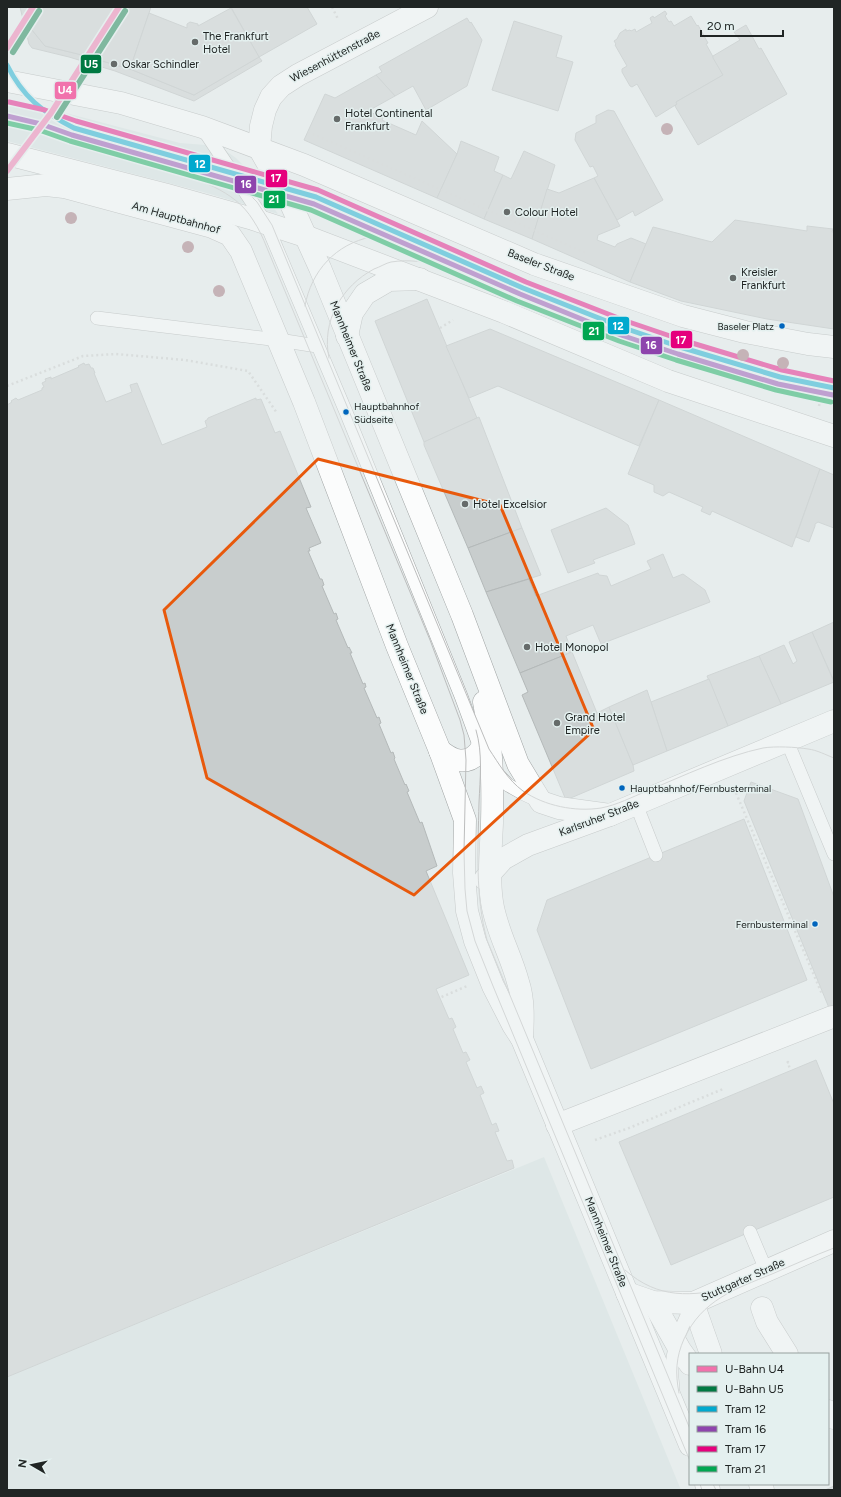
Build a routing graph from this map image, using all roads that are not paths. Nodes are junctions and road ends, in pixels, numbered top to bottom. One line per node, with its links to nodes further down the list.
1 (427, 7): 4 (street, Wiesenhüttenstraße)
2 (7, 81): 3 (street)
3 (202, 127): 4 (street); 9 (lane)
4 (259, 148): 10 (street, Mannheimer Straße); 16 (street, Baseler Straße)
5 (11, 157): 7 (street, Am Hauptbahnhof)
6 (7, 189): 8 (street, Am Hauptbahnhof)
7 (159, 193): 8 (lane); 9 (street, Am Hauptbahnhof)
8 (126, 204): 14 (street, Am Hauptbahnhof)
9 (266, 223): 10 (street); 15 (lane)
10 (305, 236): 11 (street); 13 (street, Mannheimer Straße)
11 (421, 279): 13 (street); 17 (street)
12 (97, 318): 14 (lane)
13 (347, 336): 18 (street, Mannheimer Straße)
14 (279, 340): 15 (lane); 22 (street, Mannheimer Straße)
15 (317, 346): 20 (lane)
16 (834, 347)
17 (834, 436)
18 (462, 614): 20 (street, Mannheimer Straße); 24 (street, Mannheimer Straße)
19 (834, 721): 21 (street, Karlsruher Straße)
20 (485, 740): 22 (street); 23 (street, Mannheimer Straße)
21 (787, 741): 25 (street, Karlsruher Straße); 27 (lane)
22 (440, 751): 30 (street, Mannheimer Straße)
23 (493, 769): 24 (lane); 29 (street, Mannheimer Straße)
24 (541, 802): 26 (street)
25 (636, 804): 26 (street, Karlsruher Straße); 28 (lane)
26 (610, 815): 29 (street, Karlsruher Straße)
27 (834, 854)
28 (656, 855)
29 (490, 874): 30 (street, Karlsruher Straße); 32 (street, Mannheimer Straße)
30 (466, 899): 32 (street, Mannheimer Straße)
31 (832, 1017): 33 (street)
32 (522, 1039): 33 (street, Mannheimer Straße)
33 (557, 1125): 37 (street, Mannheimer Straße)
34 (750, 1232): 36 (lane)
35 (834, 1241): 36 (street, Stuttgarter Straße)
36 (766, 1270): 39 (street, Stuttgarter Straße)
37 (627, 1293): 38 (street, Stuttgarter Straße); 45 (street, Mannheimer Straße)
38 (653, 1302): 39 (street, Stuttgarter Straße); 41 (street)
39 (693, 1303): 41 (lane); 42 (street)
40 (762, 1308): 43 (street)
41 (675, 1342): 44 (street); 45 (lane)
42 (711, 1353)
43 (786, 1353)
44 (689, 1363)
45 (676, 1410): 46 (street, Mannheimer Straße)
46 (689, 1442)

